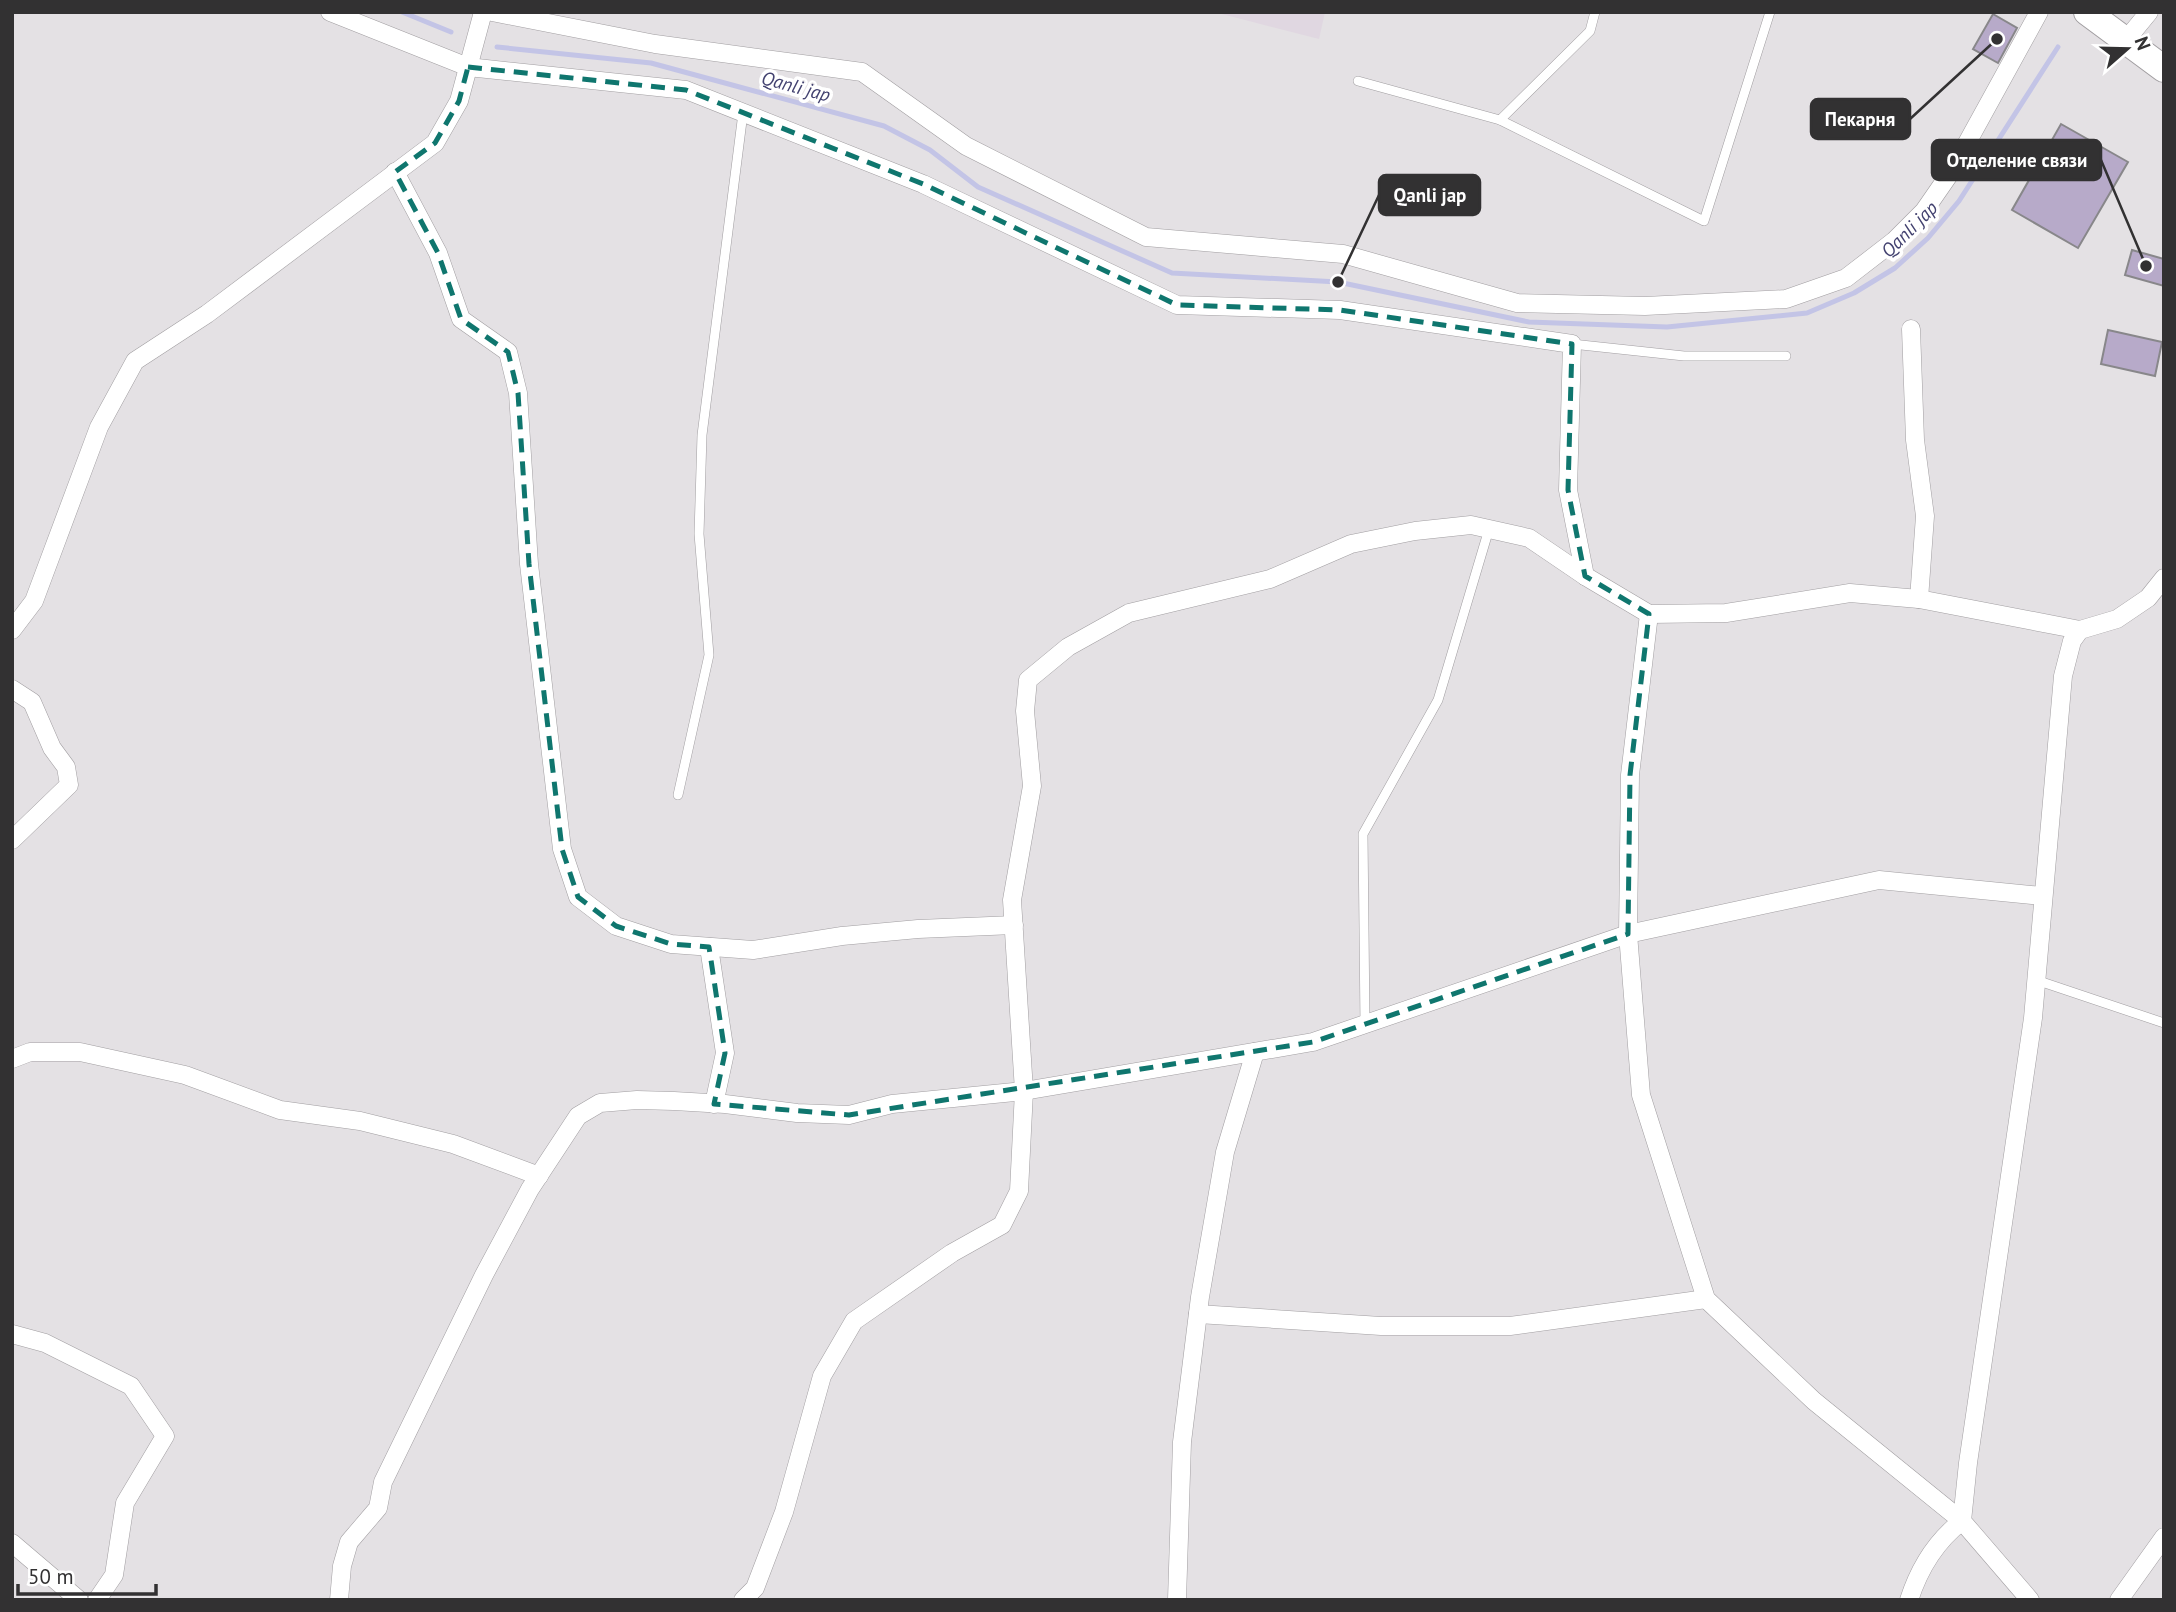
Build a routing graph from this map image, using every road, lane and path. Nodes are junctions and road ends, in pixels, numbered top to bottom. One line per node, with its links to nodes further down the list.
1 (330, 12): 10 (street)
2 (483, 12): 10 (street)
3 (492, 12): 6 (street)
4 (1595, 12): 14 (lane)
5 (1770, 12): 14 (lane)
6 (2039, 12)
7 (2087, 12): 9 (main road)
8 (2149, 12): 9 (street)
9 (2126, 40): 11 (main road)
10 (468, 66): 13 (street); 15 (street)
11 (2164, 69)
12 (1358, 81): 14 (lane)
13 (743, 113): 17 (street); 27 (lane)
14 (1500, 120)
15 (395, 172): 24 (street); 32 (street)
16 (1911, 329): 22 (street)
17 (1573, 344): 18 (lane); 20 (street)
18 (1786, 356)
19 (1489, 529): 20 (street); 30 (street); 35 (lane)
20 (1585, 576): 23 (street)
21 (2164, 578): 25 (street)
22 (1919, 599): 23 (street); 25 (street)
23 (1649, 614): 31 (street)
24 (12, 630)
25 (2080, 630): 29 (street)
26 (12, 689): 28 (street)
27 (678, 795)
28 (12, 840)
29 (2042, 896): 31 (street); 33 (street)
30 (1013, 925): 32 (street); 38 (street)
31 (1628, 934): 35 (street); 41 (street)
32 (709, 947): 39 (street)
33 (2036, 980): 34 (lane); 44 (street)
34 (2164, 1023)
35 (1365, 1024): 36 (street)
36 (1255, 1052): 38 (street); 42 (street)
37 (12, 1059): 40 (street)
38 (1024, 1091): 39 (street); 52 (street)
39 (714, 1104): 40 (street)
40 (539, 1175): 51 (street)
41 (1706, 1299): 42 (street); 44 (street)
42 (1198, 1314): 53 (street)
43 (12, 1334): 50 (street)
44 (1962, 1521): 48 (street); 55 (street)
45 (2164, 1536): 47 (street)
46 (12, 1543): 49 (street)
47 (2156, 1564): 56 (street)
48 (1911, 1594): 54 (street)
49 (79, 1600)
50 (97, 1600)
51 (339, 1600)
52 (743, 1600)
53 (1177, 1600)
54 (1892, 1600)
55 (2030, 1600)
56 (2119, 1600)

